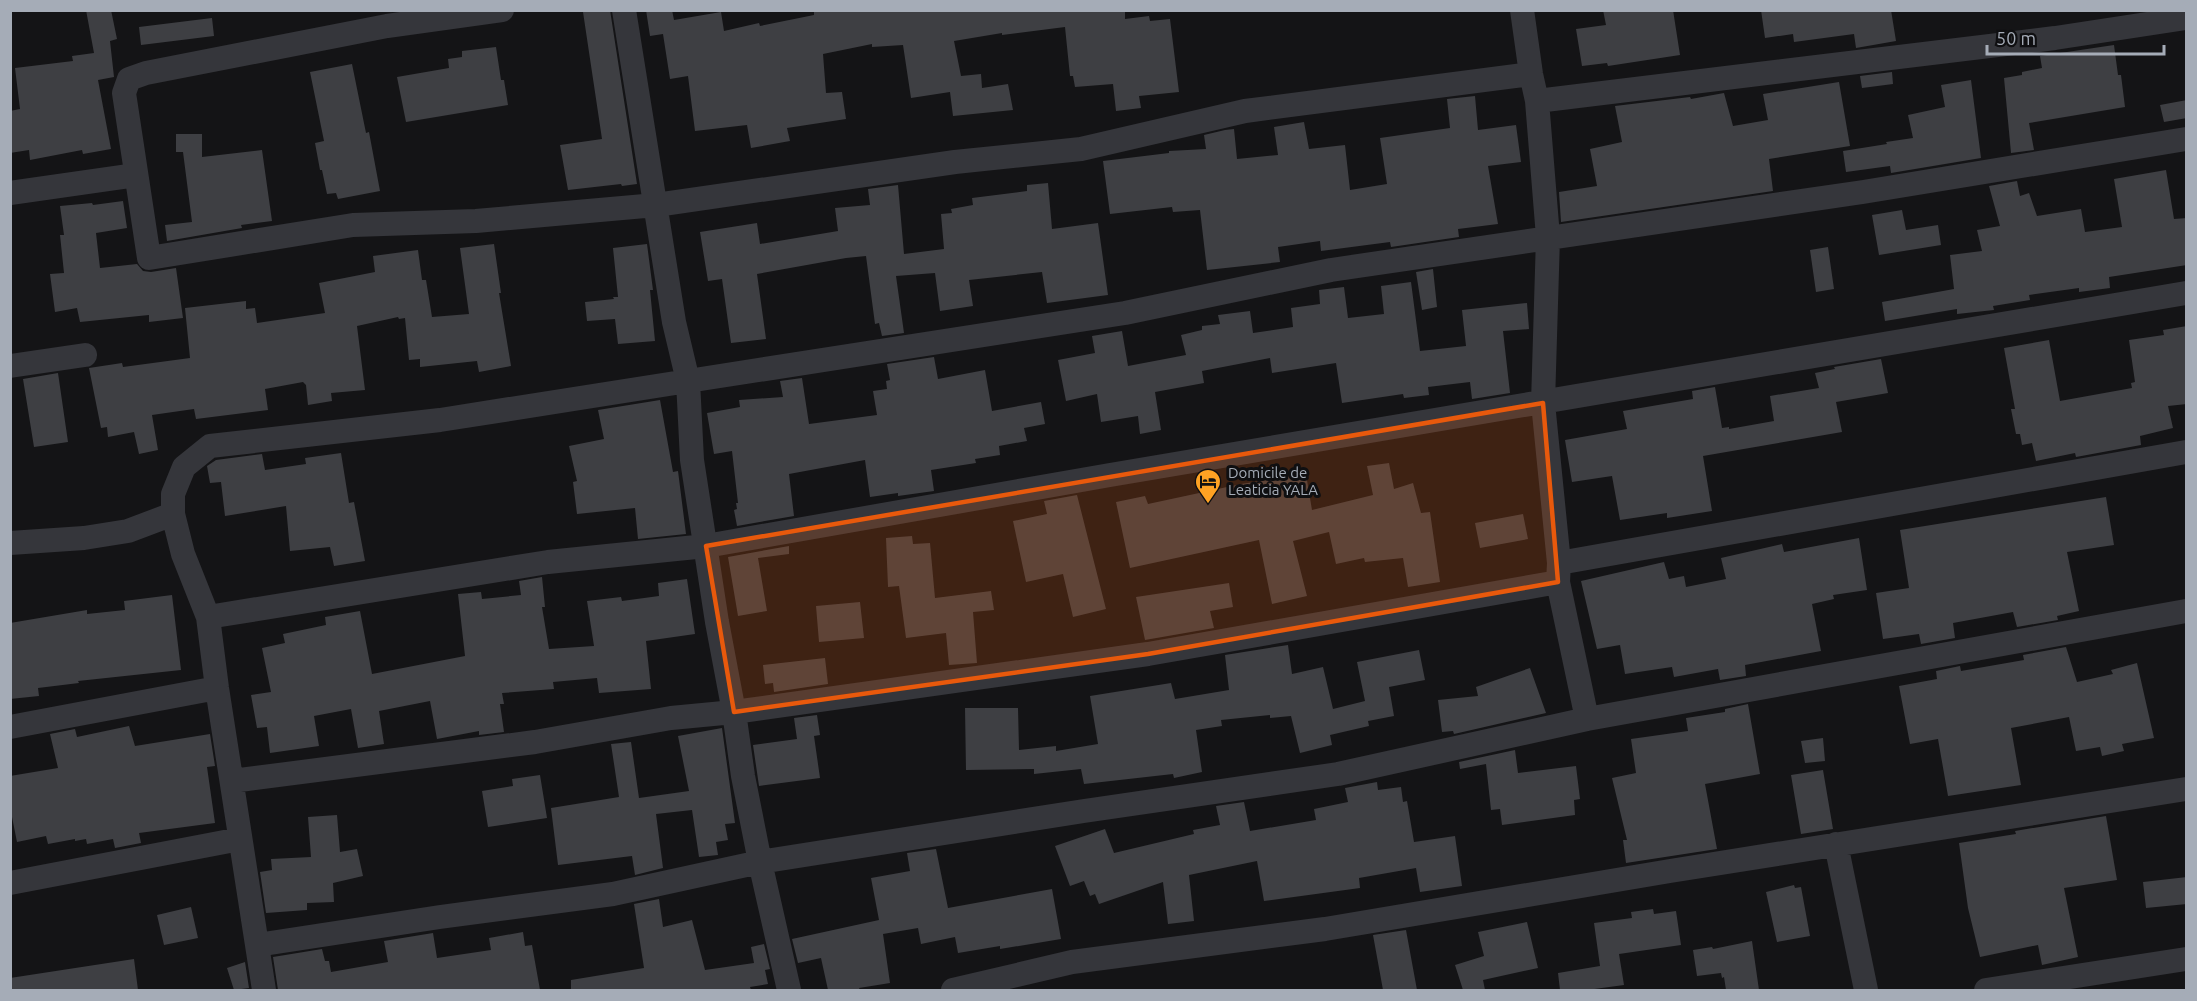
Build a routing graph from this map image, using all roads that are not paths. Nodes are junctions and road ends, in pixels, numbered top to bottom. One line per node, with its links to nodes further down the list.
1 (502, 10): 8 (street)
2 (624, 10): 10 (street)
3 (1522, 10): 5 (street)
4 (2187, 18): 6 (street)
5 (1531, 74): 6 (street); 10 (street)
6 (1537, 100): 11 (street)
7 (2187, 139): 11 (street)
8 (136, 175): 9 (street); 10 (street)
9 (10, 193)
10 (656, 205): 15 (street)
11 (1548, 237): 15 (street); 16 (street)
12 (2187, 293): 16 (street)
13 (85, 355): 14 (street)
14 (10, 366)
15 (688, 381): 18 (street); 20 (street)
16 (1543, 403): 20 (street); 21 (street)
17 (2187, 452): 21 (street)
18 (173, 514): 19 (street); 23 (street)
19 (10, 543)
20 (706, 546): 23 (street); 25 (street)
21 (1558, 573): 25 (street); 26 (street)
22 (2187, 611): 26 (street)
23 (208, 616): 24 (street)
24 (217, 688): 27 (street); 28 (street)
25 (734, 712): 28 (street); 32 (street)
26 (1587, 719): 32 (street)
27 (10, 728)
28 (232, 781): 30 (street)
29 (2187, 789): 31 (street)
30 (240, 839): 33 (street); 34 (street)
31 (1836, 844): 38 (street); 39 (street)
32 (760, 862): 34 (street); 37 (street)
33 (10, 883)
34 (257, 945): 36 (street)
35 (2187, 959): 40 (street)
36 (264, 990)
37 (789, 990)
38 (953, 990)
39 (1866, 990)
40 (1986, 990)

